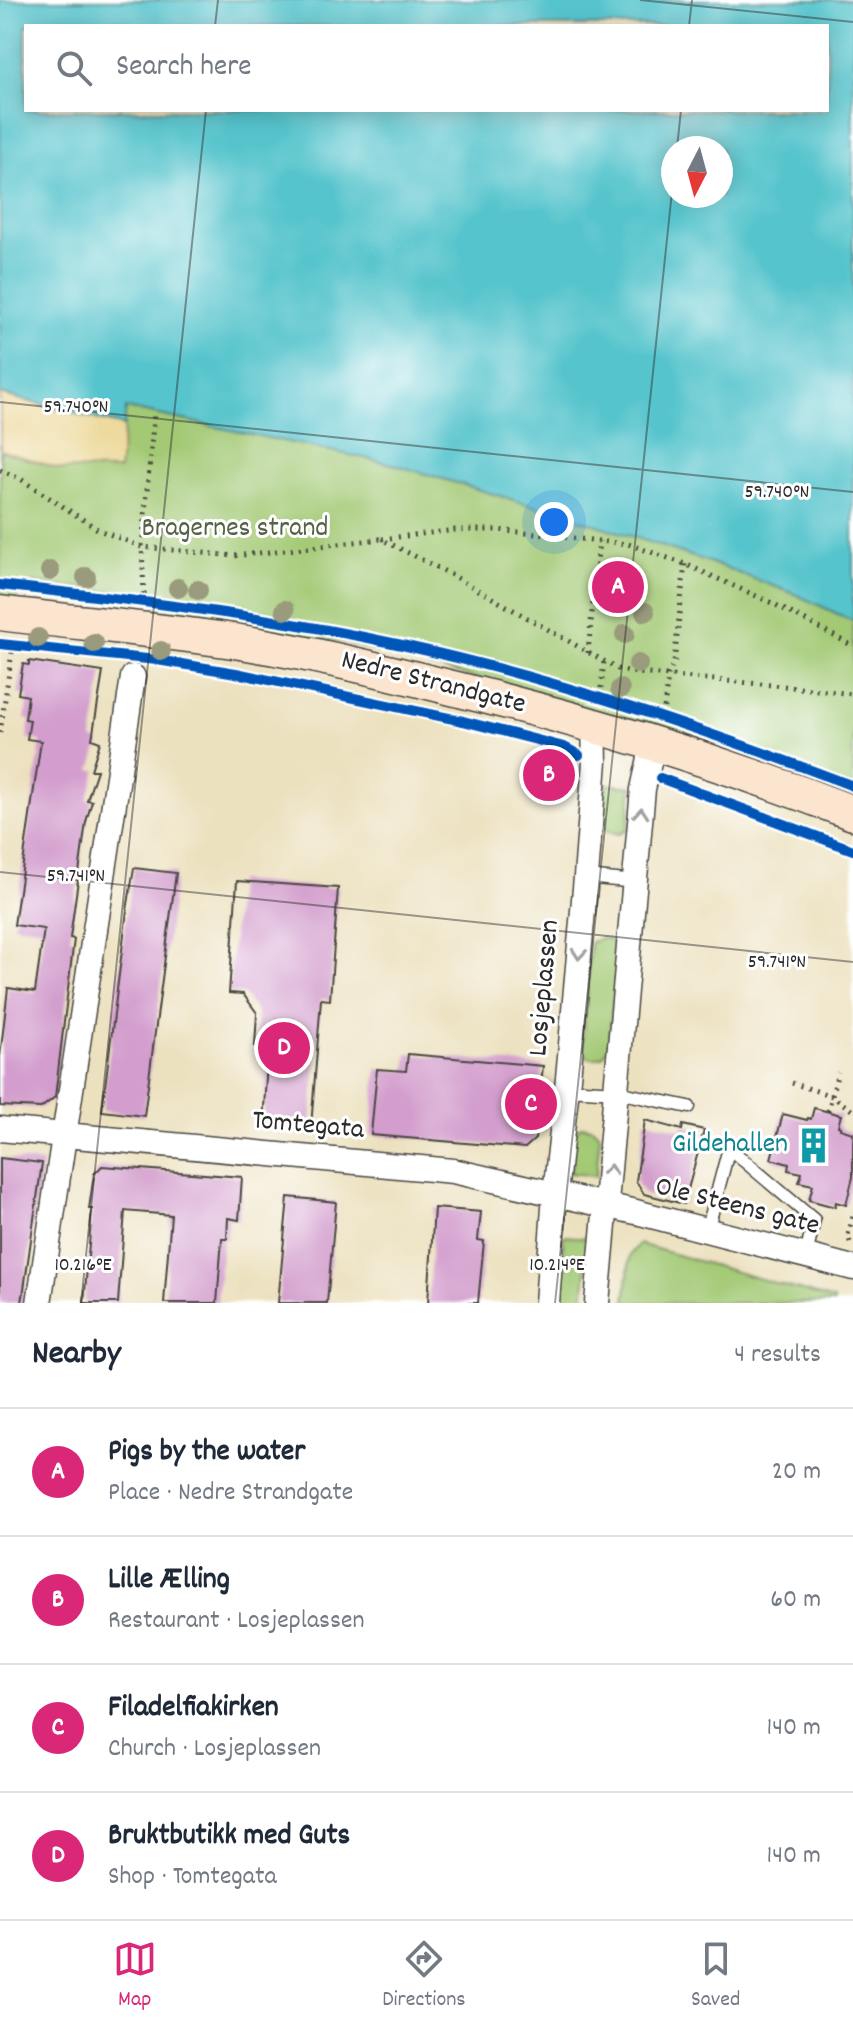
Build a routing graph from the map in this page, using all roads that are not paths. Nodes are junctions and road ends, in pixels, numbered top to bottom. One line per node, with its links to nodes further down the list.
1 (0, 613): 3 (street, Nedre Strandgate)
2 (133, 677): 12 (street)
3 (599, 705): 4 (street, Nedre Strandgate); 6 (street, Losjeplassen)
4 (660, 725): 5 (street, Nedre Strandgate); 7 (street, one-way to 4)
5 (853, 813)
6 (586, 877): 7 (lane); 8 (street, Losjeplassen, one-way to 8)
7 (636, 882): 9 (street)
8 (567, 1089): 9 (lane); 13 (street, Losjeplassen)
9 (617, 1092): 10 (lane); 14 (street, one-way to 9)
10 (689, 1107)
11 (0, 1129): 12 (street, Tomtegata)
12 (64, 1134): 13 (street, Tomtegata); 18 (street)
13 (555, 1194): 14 (street, Tomtegata); 19 (street, Losjeplassen)
14 (606, 1207): 15 (street, Ole Steens gate); 20 (street)
15 (707, 1231): 16 (street, Ole Steens gate); 16 (lane)
16 (806, 1256): 17 (street, Ole Steens gate)
17 (853, 1268)
18 (39, 1303)
19 (547, 1303)
20 (597, 1303)

